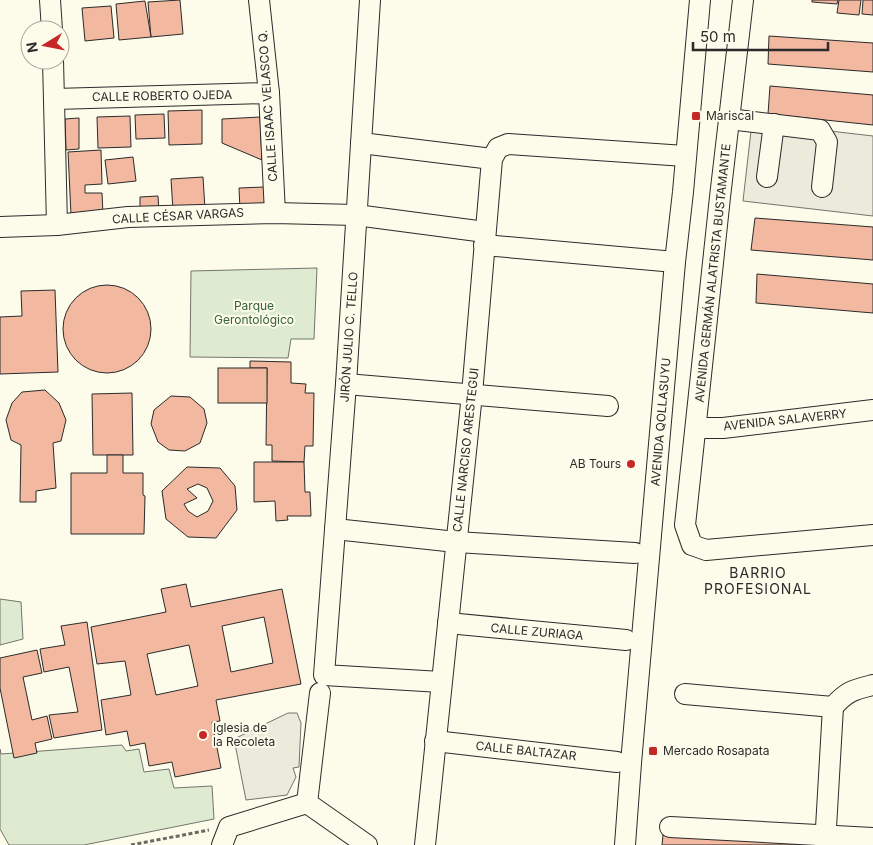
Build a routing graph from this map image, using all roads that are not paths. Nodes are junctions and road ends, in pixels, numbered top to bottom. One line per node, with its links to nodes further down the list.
1 (50, 0): 6 (street)
2 (259, 0): 8 (street, CALLE ISAAC VELASCO Q.)
3 (370, 0): 12 (street, JIRÓN JULIO C. TELLO)
4 (696, 0): 13 (street, AVENIDA QOLLASUYU)
5 (743, 0): 10 (street, AVENIDA GERMÁN ALATRISTA BUSTAMANTE)
6 (51, 20)
7 (54, 70): 9 (street)
8 (269, 93): 9 (street, CALLE ROBERTO OJEDA); 17 (street, CALLE ISAAC VELASCO Q.)
9 (55, 98): 19 (street)
10 (729, 119): 11 (street); 27 (street, AVENIDA GERMÁN ALATRISTA BUSTAMANTE)
11 (774, 124): 15 (street); 16 (street)
12 (361, 144): 14 (street); 18 (street, JIRÓN JULIO C. TELLO)
13 (685, 156): 14 (street); 22 (street, AVENIDA QOLLASUYU)
14 (492, 159): 21 (street, CALLE NARCISO ARESTEGUI)
15 (767, 177)
16 (822, 187)
17 (275, 213): 18 (street, CALLE CÉSAR VARGAS); 19 (street, CALLE CÉSAR VARGAS)
18 (356, 215): 21 (street, CALLE CÉSAR VARGAS); 23 (street, JIRÓN JULIO C. TELLO)
19 (57, 225): 20 (street, CALLE CÉSAR VARGAS)
20 (0, 227)
21 (484, 239): 22 (street, CALLE CÉSAR VARGAS); 24 (street, CALLE NARCISO ARESTEGUI)
22 (675, 262): 48 (street, AVENIDA QOLLASUYU)
23 (346, 384): 24 (street); 28 (street, JIRÓN JULIO C. TELLO)
24 (472, 394): 25 (street); 30 (street, CALLE NARCISO ARESTEGUI)
25 (608, 406)
26 (873, 410): 27 (street, AVENIDA SALAVERRY)
27 (696, 428): 29 (street, AVENIDA GERMÁN ALATRISTA BUSTAMANTE)
28 (335, 529): 30 (street); 35 (street, JIRÓN JULIO C. TELLO)
29 (873, 535)
30 (456, 542): 31 (street); 32 (street, CALLE NARCISO ARESTEGUI)
31 (635, 553)
32 (448, 623): 33 (street, CALLE ZURIAGA); 34 (street, CALLE NARCISO ARESTEGUI)
33 (626, 640)
34 (441, 682): 35 (street); 39 (street, CALLE NARCISO ARESTEGUI)
35 (322, 684): 41 (street, JIRÓN JULIO C. TELLO)
36 (873, 685): 38 (street)
37 (685, 694): 38 (street)
38 (833, 707): 45 (street)
39 (435, 741): 40 (street, CALLE BALTAZAR); 47 (street, CALLE NARCISO ARESTEGUI)
40 (618, 762)
41 (307, 804): 43 (street); 46 (street)
42 (670, 827): 45 (street)
43 (226, 836)
44 (873, 838): 45 (street)
45 (825, 840)
46 (366, 845)
47 (425, 845)
48 (625, 845)

